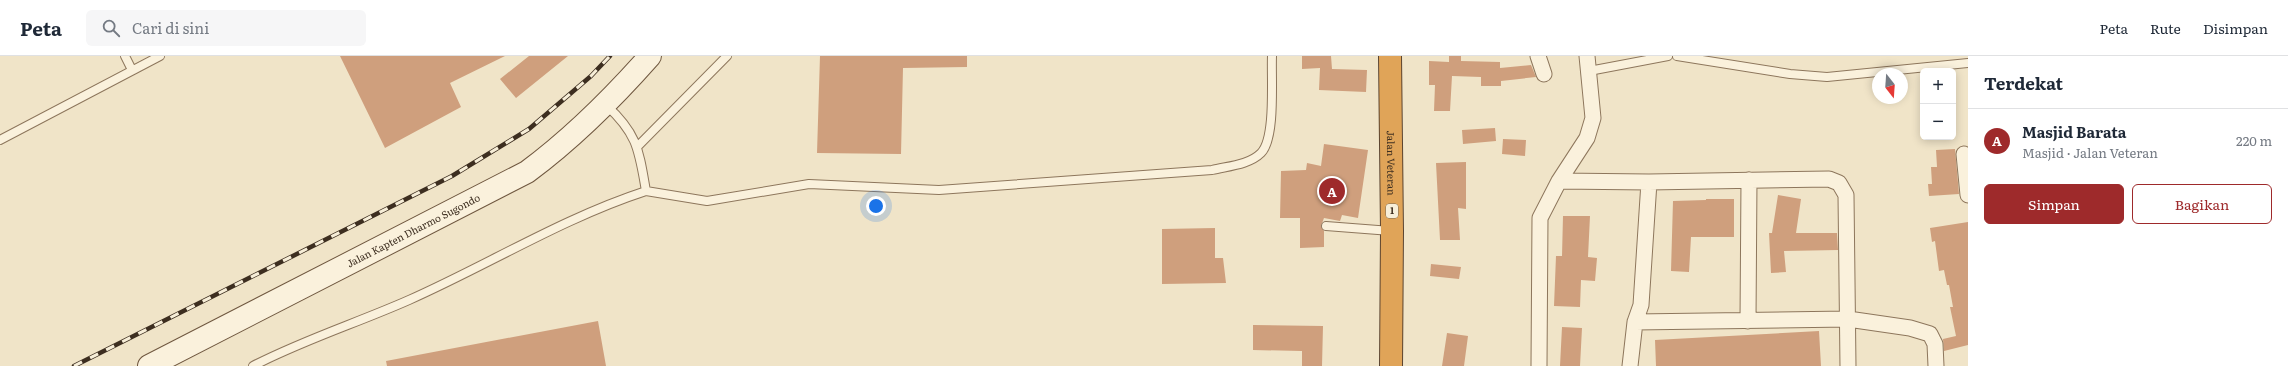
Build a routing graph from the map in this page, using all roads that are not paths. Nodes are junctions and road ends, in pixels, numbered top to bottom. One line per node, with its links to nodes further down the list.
1 (125, 56): 13 (lane)
2 (160, 56): 13 (lane)
3 (650, 56): 16 (main road, Jalan Kapten Dharmo Sugondo)
4 (727, 56): 18 (lane)
5 (1272, 56): 23 (lane)
6 (1390, 56): 26 (highway, Jalan Veteran / 1)
7 (1405, 56): 33 (highway, Jalan Veteran / 1)
8 (1538, 56): 15 (street)
9 (1586, 56): 14 (street)
10 (1668, 56): 14 (lane)
11 (1677, 56): 12 (lane)
12 (1968, 63)
13 (132, 70): 17 (lane)
14 (1589, 71): 21 (street)
15 (1544, 74)
16 (606, 105): 18 (lane); 30 (main road, Jalan Kapten Dharmo Sugondo)
17 (0, 140)
18 (638, 146): 23 (lane)
19 (1964, 154): 24 (street)
20 (1749, 180): 22 (street); 27 (street); 28 (street)
21 (1559, 181): 22 (street); 34 (street)
22 (1649, 182): 29 (street)
23 (646, 191): 31 (lane)
24 (1968, 193)
25 (1326, 226): 26 (lane)
26 (1392, 231): 32 (highway, Jalan Veteran / 1)
27 (1848, 319): 28 (street); 36 (street); 37 (street)
28 (1748, 321): 29 (street)
29 (1635, 322): 35 (street)
30 (149, 366)
31 (253, 366)
32 (1391, 366)
33 (1406, 366)
34 (1539, 366)
35 (1630, 366)
36 (1848, 366)
37 (1936, 366)

